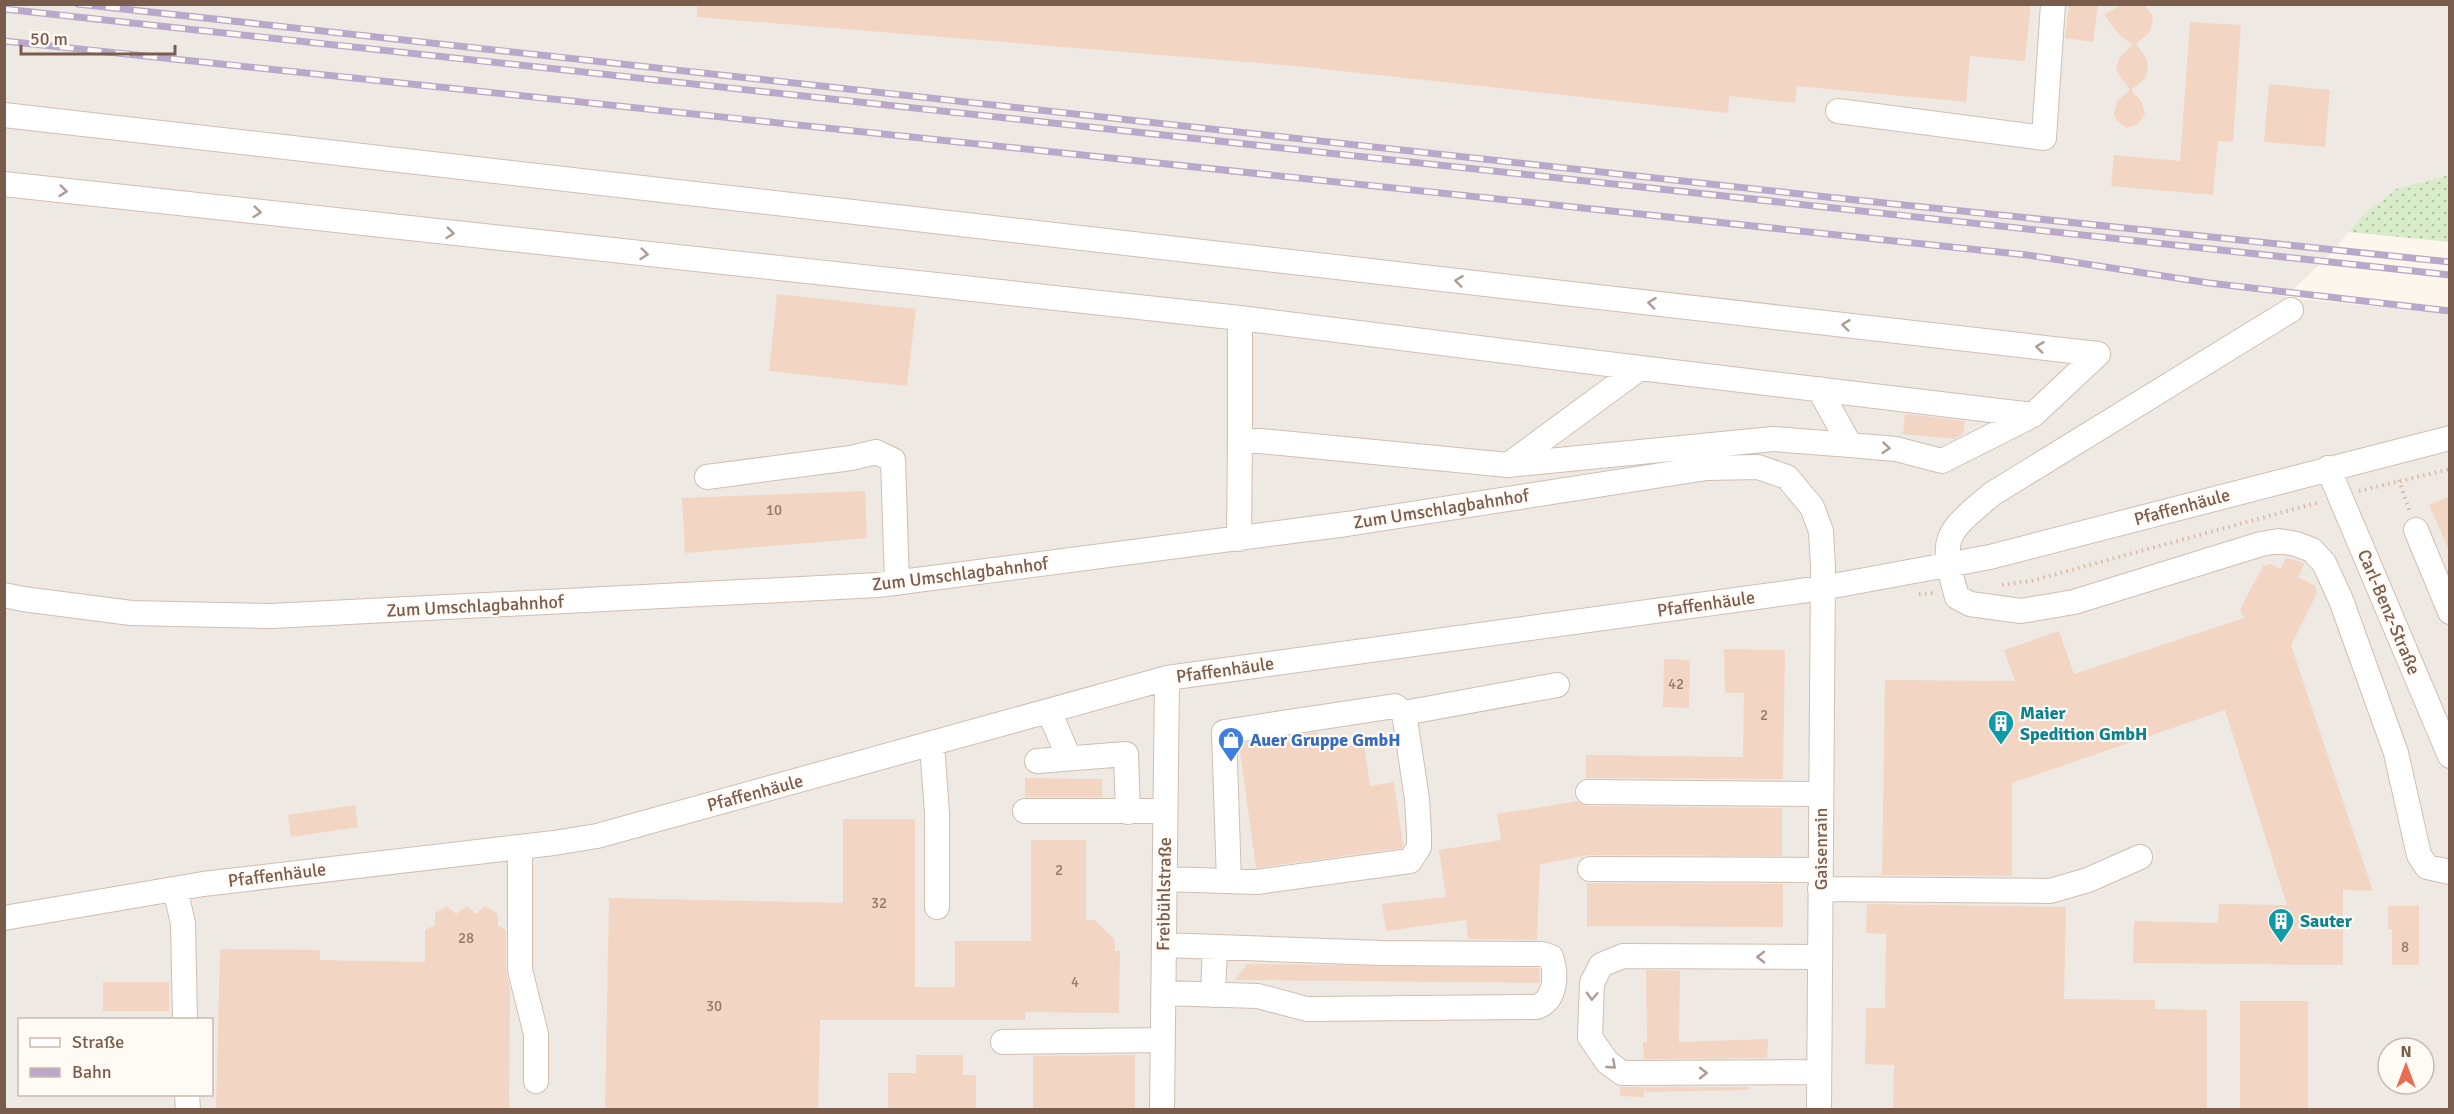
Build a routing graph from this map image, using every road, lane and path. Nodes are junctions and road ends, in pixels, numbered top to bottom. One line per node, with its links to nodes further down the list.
1 (2053, 4): 2 (street)
2 (1838, 111)
3 (4, 115): 9 (street, one-way to 3)
4 (4, 184): 6 (street, one-way to 6)
5 (2291, 310): 22 (street)
6 (1240, 318): 7 (street); 11 (street)
7 (1640, 368): 8 (street); 14 (street)
8 (1819, 389): 9 (street); 12 (street)
9 (2033, 415): 12 (street, one-way to 9)
10 (2450, 438): 13 (street, Pfaffenhäule)
11 (1240, 439): 14 (street); 21 (street)
12 (1850, 445): 14 (street)
13 (2390, 452): 15 (street, Pfaffenhäule); 18 (path)
14 (1508, 465)
15 (2328, 468): 19 (street, Carl-Benz-Straße); 22 (street, Pfaffenhäule)
16 (2450, 469): 18 (path)
17 (707, 477): 23 (street)
18 (2400, 480): 19 (path); 20 (path)
19 (2340, 496): 24 (path); 35 (street, Carl-Benz-Straße)
20 (2416, 530): 29 (street)
21 (1239, 539): 23 (street, Zum Umschlagbahnhof); 25 (street, Zum Umschlagbahnhof)
22 (1948, 566): 25 (street, Pfaffenhäule); 26 (street)
23 (897, 583): 27 (street, Zum Umschlagbahnhof)
24 (1998, 585)
25 (1822, 588): 30 (street, Pfaffenhäule); 39 (street, Gaisenrain)
26 (1955, 591): 28 (path); 46 (street)
27 (4, 595)
28 (1909, 595)
29 (2450, 612)
30 (1167, 678): 32 (street, Pfaffenhäule); 41 (street, Freibühlstraße)
31 (1557, 686): 33 (street)
32 (1049, 711): 34 (street, Pfaffenhäule); 36 (street)
33 (1404, 714): 49 (street); 49 (street)
34 (932, 744): 43 (street, Pfaffenhäule); 51 (street)
35 (2450, 756)
36 (1069, 758): 37 (street); 42 (street)
37 (1037, 761)
38 (1588, 792): 39 (street)
39 (1821, 794): 48 (street, Gaisenrain)
40 (1025, 811): 42 (street)
41 (1165, 811): 42 (street); 47 (street, Freibühlstraße)
42 (1128, 812)
43 (520, 847): 50 (street, Pfaffenhäule); 62 (street)
44 (2140, 857): 48 (street)
45 (1590, 869): 48 (street)
46 (2450, 872)
47 (1165, 879): 49 (street); 53 (street, Freibühlstraße)
48 (1820, 880): 55 (street, Gaisenrain)
49 (1229, 881)
50 (175, 889): 52 (street, Pfaffenhäule); 58 (street)
51 (938, 907)
52 (4, 918)
53 (1164, 945): 54 (street); 56 (street, Freibühlstraße)
54 (1215, 947): 57 (street); 57 (street)
55 (1820, 957): 61 (street, Gaisenrain); 61 (street, one-way to 61)
56 (1163, 993): 57 (street); 59 (street, Freibühlstraße)
57 (1213, 994)
58 (185, 1018)
59 (1163, 1040): 60 (street); 63 (street, Freibühlstraße)
60 (1003, 1042)
61 (1819, 1072): 64 (street, Gaisenrain)
62 (536, 1081)
63 (1162, 1110)
64 (1819, 1110)

